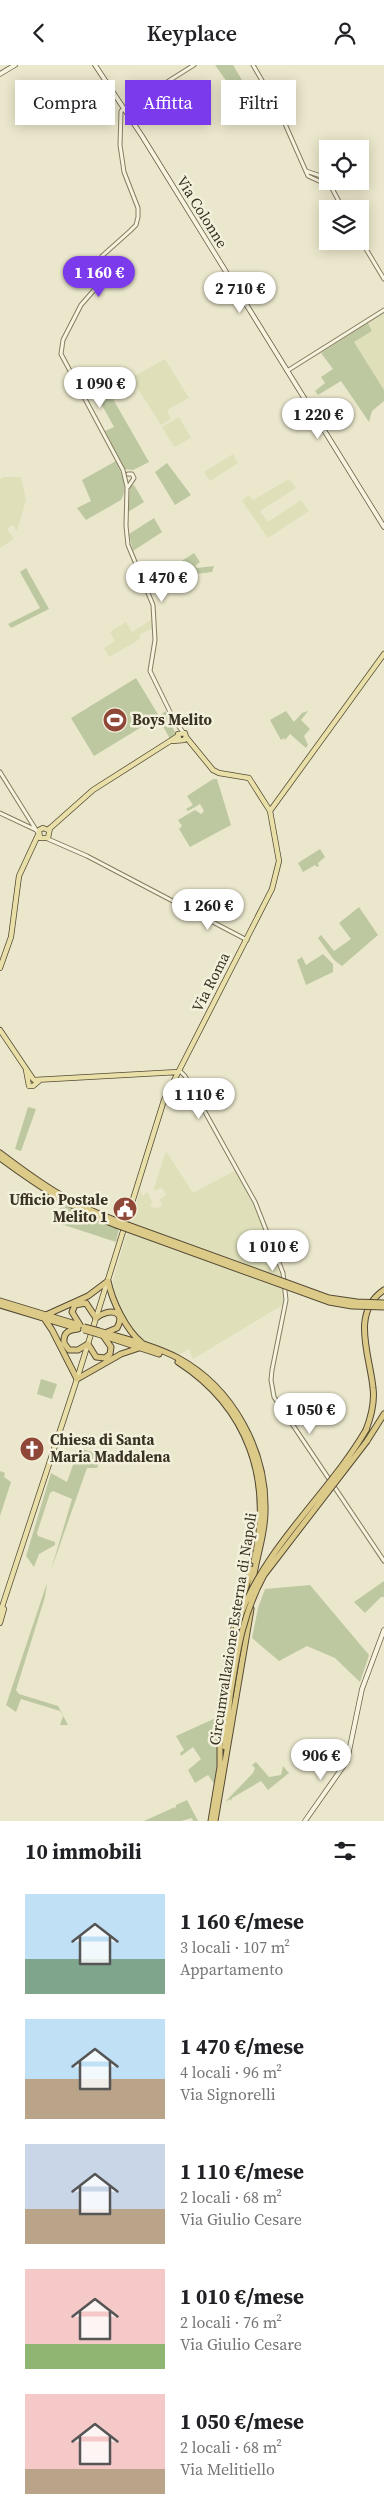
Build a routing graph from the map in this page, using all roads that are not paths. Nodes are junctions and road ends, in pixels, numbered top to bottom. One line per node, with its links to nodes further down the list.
1 (15, 65): 5 (main road)
2 (95, 65): 6 (main road, Via Colonne)
3 (194, 65): 6 (street)
4 (253, 65): 7 (street)
5 (0, 74)
6 (124, 107): 13 (main road, Via Colonne); 16 (street)
7 (314, 176): 8 (street); 9 (street)
8 (319, 178)
9 (319, 180)
10 (367, 250): 11 (street)
11 (384, 279)
12 (384, 310): 13 (street)
13 (287, 371): 14 (main road, Via Colonne)
14 (384, 527)
15 (384, 654): 21 (main road)
16 (174, 720): 17 (street); 18 (street)
17 (183, 732): 18 (main road); 19 (main road)
18 (178, 737): 19 (main road); 24 (main road)
19 (186, 737): 21 (main road)
20 (0, 772): 23 (street)
21 (270, 811): 26 (main road, Via Roma)
22 (0, 813): 23 (street)
23 (38, 832): 24 (main road); 24 (main road); 25 (main road)
24 (48, 835): 25 (main road); 26 (street)
25 (32, 845): 27 (main road)
26 (247, 939): 29 (main road, Via Roma)
27 (0, 968)
28 (0, 1030): 29 (main road)
29 (178, 1071): 33 (main road, Via Roma); 47 (street)
30 (0, 1153): 32 (highway)
31 (0, 1158): 32 (highway)
32 (60, 1198): 37 (highway, bridge)
33 (108, 1281): 38 (highway); 39 (main road, Via Roma); 43 (highway)
34 (384, 1290): 51 (highway, bridge)
35 (0, 1301): 38 (highway, Circumvallazione Esterna di Napoli)
36 (0, 1305): 38 (highway, Circumvallazione Esterna di Napoli)
37 (384, 1305)
38 (45, 1317): 40 (highway, Circumvallazione Esterna di Napoli); 44 (highway)
39 (96, 1318): 40 (highway); 41 (highway); 42 (main road, Via Roma)
40 (82, 1328): 41 (highway, Circumvallazione Esterna di Napoli, bridge); 42 (highway)
41 (101, 1334): 42 (highway); 43 (highway, Circumvallazione Esterna di Napoli)
42 (88, 1344): 44 (main road, Via Roma)
43 (143, 1346): 44 (highway); 52 (highway, Circumvallazione Esterna di Napoli); 53 (highway, Circumvallazione Esterna di Napoli)
44 (77, 1379): 45 (main road, Via Roma)
45 (66, 1412): 48 (main road); 49 (main road)
46 (384, 1415): 51 (highway, bridge)
47 (384, 1561)
48 (0, 1613)
49 (0, 1623)
50 (384, 1630): 56 (main road)
51 (227, 1699): 52 (highway); 53 (highway)
52 (220, 1767): 54 (highway, Circumvallazione Esterna di Napoli)
53 (222, 1779): 55 (highway, Circumvallazione Esterna di Napoli)
54 (211, 1821)
55 (215, 1821)
56 (305, 1821)

